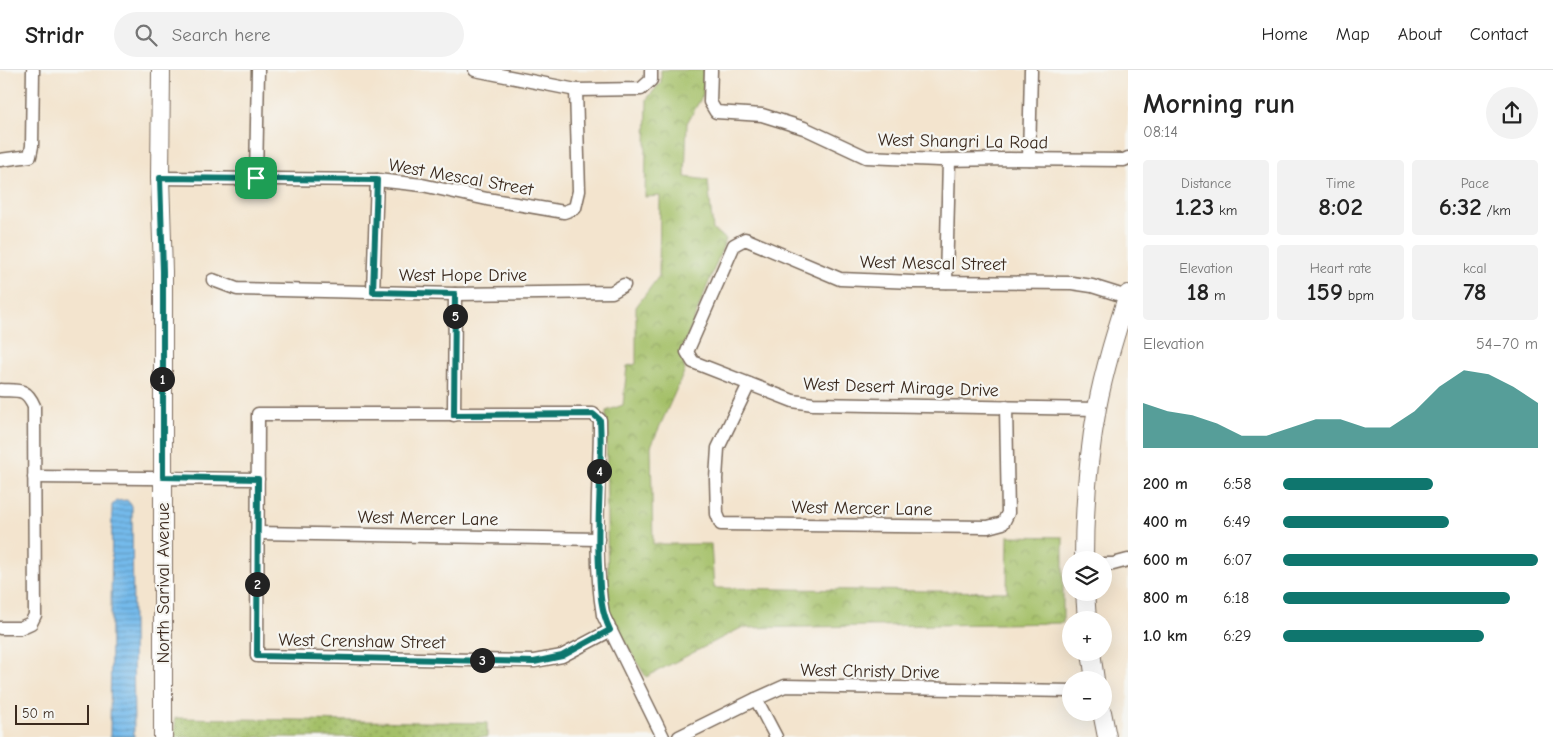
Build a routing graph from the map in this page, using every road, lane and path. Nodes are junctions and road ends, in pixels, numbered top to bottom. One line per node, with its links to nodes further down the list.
1 (33, 70): 11 (street)
2 (161, 70): 13 (main road, North Sarival Avenue)
3 (258, 70): 14 (street)
4 (475, 70): 8 (street)
5 (711, 70): 12 (street, West Shangri La Road)
6 (1031, 70): 10 (street)
7 (651, 75): 8 (street)
8 (576, 90): 15 (street, West Mescal Street)
9 (1128, 158): 10 (street, West Shangri La Road)
10 (1029, 159): 12 (street, West Shangri La Road)
11 (0, 160)
12 (948, 160): 17 (street)
13 (160, 178): 14 (street, West Mescal Street); 29 (main road, North Sarival Avenue)
14 (256, 178): 15 (street, West Mescal Street)
15 (377, 180): 19 (street)
16 (212, 280): 19 (street, West Hope Drive)
17 (946, 282): 21 (street, West Mescal Street); 22 (street, West Mescal Street)
18 (624, 284): 20 (street, West Hope Drive)
19 (373, 292): 20 (street, West Hope Drive)
20 (455, 294): 27 (street)
21 (1128, 296): 26 (main road)
22 (687, 352): 23 (street, West Desert Mirage Drive)
23 (749, 384): 25 (street, West Desert Mirage Drive); 25 (street, West Mercer Lane)
24 (0, 390): 28 (street)
25 (1006, 407): 26 (street, West Desert Mirage Drive)
26 (1097, 409): 33 (main road)
27 (454, 415): 30 (street); 32 (street)
28 (34, 477): 29 (street); 36 (street)
29 (163, 477): 30 (street); 41 (main road, North Sarival Avenue)
30 (258, 479): 31 (street)
31 (257, 533): 32 (street, West Mercer Lane); 37 (street, West Crenshaw Street)
32 (598, 539): 37 (street)
33 (1084, 551)
34 (1128, 560): 35 (street)
35 (1112, 564)
36 (0, 628)
37 (610, 630): 42 (street)
38 (1062, 691): 39 (street, West Christy Drive)
39 (756, 699): 43 (street, West Christy Drive); 44 (street)
40 (1104, 721): 45 (main road)
41 (163, 737)
42 (663, 737)
43 (679, 737)
44 (776, 737)
45 (1107, 737)

